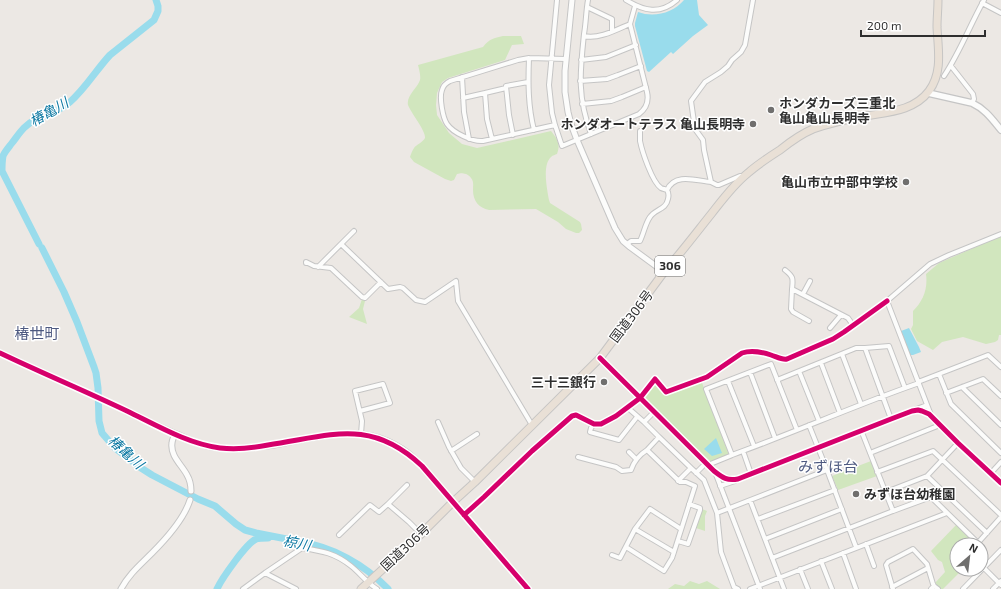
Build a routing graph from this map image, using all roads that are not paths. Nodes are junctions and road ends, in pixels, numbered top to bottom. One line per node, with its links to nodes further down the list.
1 (557, 0): 17 (street)
2 (572, 0): 18 (street)
3 (588, 0): 10 (street)
4 (626, 0): 9 (street)
5 (677, 0): 9 (street)
6 (754, 0): 43 (street)
7 (938, 0): 29 (highway, 国道306号 / 306)
8 (983, 1): 11 (street); 21 (street)
9 (635, 6): 12 (street)
10 (587, 7): 13 (street); 14 (street)
11 (1001, 13)
12 (630, 24): 13 (street); 15 (street)
13 (612, 31): 14 (street)
14 (584, 36): 19 (street)
15 (636, 45): 19 (street); 20 (street)
16 (529, 58): 17 (street); 23 (street); 25 (street)
17 (551, 59): 18 (street); 33 (street)
18 (566, 59): 41 (street)
19 (581, 60): 24 (street)
20 (641, 66): 24 (street); 26 (street)
21 (951, 66): 22 (street); 31 (street)
22 (944, 76)
23 (462, 77): 30 (street); 39 (street)
24 (580, 81): 32 (street)
25 (528, 82): 27 (street); 34 (street)
26 (646, 87): 32 (street); 37 (street)
27 (506, 88): 28 (street); 38 (street)
28 (485, 93): 30 (street); 40 (street)
29 (928, 93): 31 (main road); 42 (highway, 国道306号 / 306)
30 (463, 98): 39 (street)
31 (972, 103): 35 (main road)
32 (582, 104): 37 (street)
33 (555, 125): 34 (street); 41 (street)
34 (534, 130): 38 (street)
35 (1001, 130)
36 (640, 131): 44 (street)
37 (591, 134): 41 (street)
38 (513, 135): 40 (street)
39 (469, 139): 40 (street)
40 (492, 139)
41 (577, 140): 48 (street)
42 (744, 177): 43 (street); 52 (highway, 国道306号 / 306)
43 (711, 182): 44 (street)
44 (667, 190): 48 (street)
45 (354, 231): 47 (street)
46 (1001, 234): 57 (street)
47 (341, 244): 50 (street); 54 (street)
48 (627, 244): 52 (street)
49 (306, 263): 50 (street)
50 (318, 267): 54 (street)
51 (785, 270): 55 (street)
52 (664, 272): 65 (highway, 国道306号 / 306)
53 (810, 281): 56 (street)
54 (382, 282): 94 (street)
55 (792, 290): 56 (street); 59 (street)
56 (803, 294): 58 (street)
57 (887, 302): 60 (street); 73 (street)
58 (841, 315): 60 (street); 61 (street)
59 (809, 321)
60 (853, 325): 79 (street)
61 (830, 328)
62 (865, 348): 64 (street); 75 (street); 77 (street)
63 (0, 353): 100 (street)
64 (842, 354): 66 (street); 80 (street)
65 (600, 358): 79 (street); 94 (highway, 国道306号 / 306)
66 (821, 363): 68 (street); 86 (street)
67 (1001, 367): 70 (street)
68 (799, 371): 71 (street); 90 (street)
69 (750, 372): 71 (street); 72 (street); 104 (street)
70 (938, 374): 73 (street); 76 (street)
71 (777, 380): 98 (street)
72 (728, 381): 106 (street); 114 (street)
73 (918, 382): 75 (street); 81 (street)
74 (962, 387): 76 (street); 78 (street); 97 (street)
75 (905, 388): 77 (street)
76 (946, 393): 113 (street)
77 (883, 396): 80 (street); 89 (street)
78 (1001, 396)
79 (640, 398): 82 (street); 85 (street)
80 (861, 404): 86 (street)
81 (927, 405): 84 (street); 87 (street)
82 (628, 408): 88 (street); 93 (street)
83 (360, 411): 83 (street); 101 (street)
84 (912, 411): 87 (street); 89 (street)
85 (654, 412): 92 (street); 119 (street)
86 (840, 413): 90 (street)
87 (931, 416): 96 (street)
88 (637, 417): 92 (street); 93 (street)
89 (891, 418): 99 (street)
90 (818, 421): 95 (street)
91 (438, 422): 109 (street)
92 (644, 422): 103 (street)
93 (594, 424): 147 (street)
94 (532, 425): 130 (highway, 国道306号 / 306)
95 (809, 425): 98 (street); 107 (street)
96 (940, 425): 105 (street); 112 (street)
97 (1001, 425)
98 (797, 430): 104 (street)
99 (861, 430): 107 (street); 112 (street)
100 (175, 434): 101 (street); 135 (street)
101 (360, 434): 139 (street)
102 (477, 434): 109 (street)
103 (660, 437): 108 (street); 120 (street)
104 (775, 438): 106 (street)
105 (958, 443): 117 (street); 125 (street)
106 (754, 446): 110 (street)
107 (818, 448): 121 (street); 126 (street)
108 (647, 450): 116 (street); 129 (street)
109 (451, 451): 130 (street)
110 (743, 451): 114 (street); 126 (street)
111 (628, 452): 116 (street)
112 (870, 453): 123 (street)
113 (1001, 453)
114 (732, 455): 119 (street)
115 (578, 457): 116 (street)
116 (636, 459)
117 (943, 459): 123 (street); 127 (street); 148 (street)
118 (1001, 462): 125 (street)
119 (707, 464): 122 (street); 124 (street)
120 (691, 468): 124 (street); 129 (street)
121 (827, 470): 134 (street); 138 (street)
122 (714, 471): 128 (street); 133 (street)
123 (877, 472): 136 (street)
124 (696, 473): 145 (street)
125 (991, 473): 131 (street)
126 (751, 474): 128 (street)
127 (927, 476): 136 (street); 153 (street)
128 (738, 479): 133 (street)
129 (678, 481): 141 (street)
130 (475, 482): 139 (highway, 国道306号 / 306)
131 (1001, 483)
132 (407, 485): 140 (street)
133 (720, 486): 142 (street)
134 (835, 490): 143 (street); 149 (street)
135 (191, 491): 137 (street)
136 (886, 492): 144 (street)
137 (190, 500): 182 (street)
138 (750, 500): 142 (street); 149 (street)
139 (453, 502): 147 (street); 154 (highway, 国道306号 / 306)
140 (388, 504): 154 (street); 155 (street)
141 (689, 504): 152 (street); 159 (street)
142 (728, 508): 145 (street); 179 (street)
143 (842, 509): 151 (street); 158 (street)
144 (893, 511): 146 (street); 151 (street)
145 (717, 513): 188 (street)
146 (947, 513): 156 (street); 160 (street)
147 (464, 515): 187 (street)
148 (1001, 516): 153 (street)
149 (758, 519): 158 (street)
150 (635, 528): 152 (street); 161 (street); 164 (street)
151 (849, 528): 162 (street); 167 (street)
152 (681, 529): 159 (street)
153 (987, 532): 157 (street)
154 (421, 534): 177 (highway, 国道306号 / 306)
155 (339, 535)
156 (970, 537)
157 (983, 537)
158 (765, 539): 167 (street)
159 (678, 541): 164 (street)
160 (866, 544): 162 (street); 170 (street)
161 (626, 547): 164 (street); 166 (street)
162 (856, 548): 165 (street)
163 (1001, 550): 169 (street)
164 (674, 552)
165 (843, 553): 168 (street); 193 (street)
166 (612, 555)
167 (772, 558): 176 (street)
168 (821, 561): 172 (street); 192 (street)
169 (989, 561)
170 (874, 566)
171 (928, 568): 180 (street); 180 (street); 181 (street)
172 (800, 569): 176 (street); 191 (street)
173 (265, 572): 177 (street); 183 (street); 184 (street)
174 (989, 573): 178 (street)
175 (973, 577): 194 (street)
176 (780, 578): 179 (street); 190 (street)
177 (368, 582): 185 (highway, 国道306号 / 306); 186 (street)
178 (1000, 583): 195 (street)
179 (759, 587): 189 (street)
180 (893, 588)
181 (935, 588)
182 (121, 589)
183 (243, 589)
184 (296, 589)
185 (360, 589)
186 (377, 589)
187 (528, 589)
188 (738, 589)
189 (750, 589)
190 (784, 589)
191 (808, 589)
192 (832, 589)
193 (856, 589)
194 (963, 589)
195 (993, 589)

